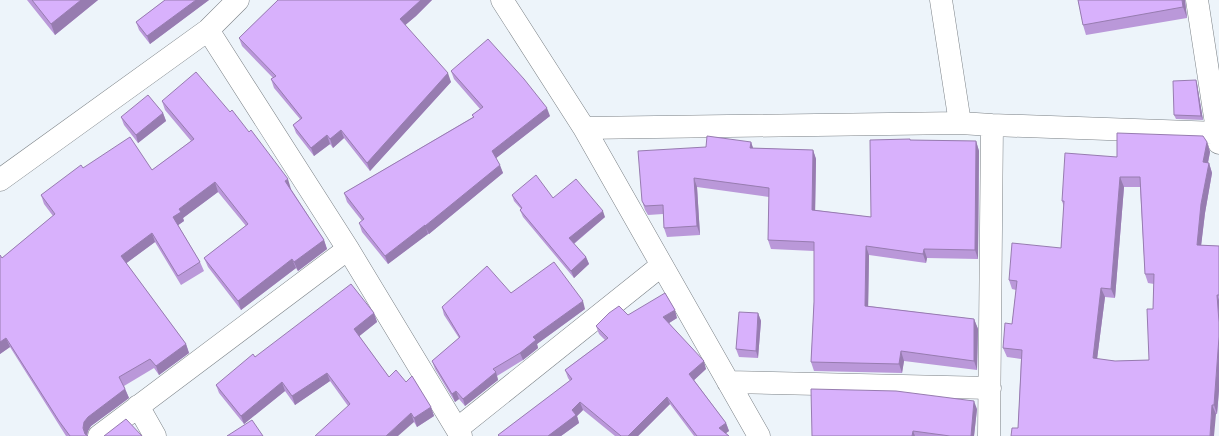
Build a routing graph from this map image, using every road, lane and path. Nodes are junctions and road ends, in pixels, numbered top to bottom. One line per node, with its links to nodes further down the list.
1 (238, 0): 5 (street)
2 (502, 0): 8 (street)
3 (941, 0): 6 (street)
4 (1197, 0): 9 (street)
5 (208, 30): 10 (street); 11 (street)
6 (960, 123): 7 (street); 8 (street)
7 (992, 125): 9 (street); 14 (street)
8 (584, 128): 12 (street)
9 (1219, 137)
10 (0, 180)
11 (348, 249): 15 (street); 16 (street)
12 (662, 265): 13 (street); 16 (street)
13 (728, 382): 14 (street); 19 (street)
14 (990, 388): 20 (street)
15 (138, 406): 17 (street); 18 (street)
16 (459, 433)
17 (98, 436)
18 (155, 436)
19 (759, 436)
20 (989, 436)

